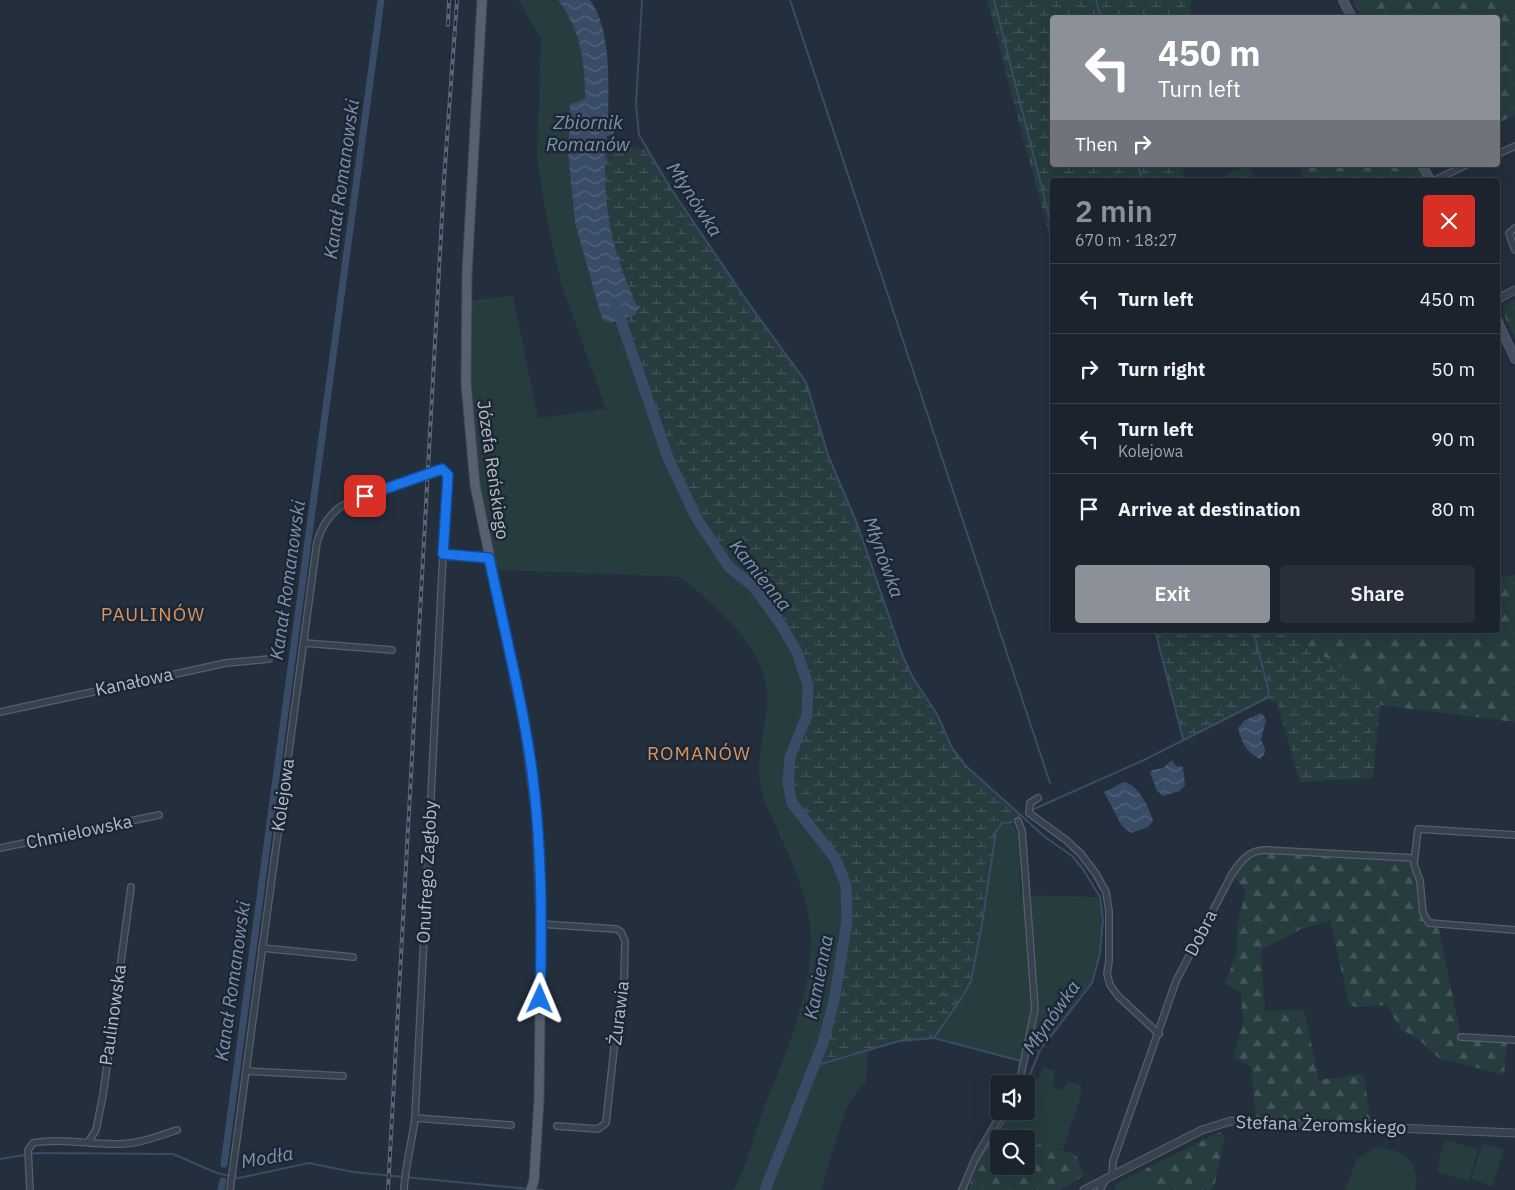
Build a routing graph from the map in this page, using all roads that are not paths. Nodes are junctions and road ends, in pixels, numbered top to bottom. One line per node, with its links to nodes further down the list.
1 (482, 0): 16 (main road, Józefa Reńskiego)
2 (1343, 0): 3 (main road)
3 (1350, 15)
4 (1515, 146): 5 (street)
5 (1500, 153)
6 (1462, 167): 7 (street)
7 (1438, 178)
8 (1515, 228): 9 (street)
9 (1515, 250)
10 (1515, 290): 11 (street)
11 (1500, 298)
12 (1500, 326): 13 (main road)
13 (1515, 359)
14 (444, 470): 15 (street, Onufrego Zagłoby); 17 (street, Kolejowa)
15 (443, 554): 16 (street); 38 (street, Onufrego Zagłoby)
16 (489, 558): 28 (main road, Józefa Reńskiego)
17 (304, 643): 18 (street); 30 (street, Kolejowa)
18 (392, 650)
19 (269, 659): 20 (street, Kanałowa)
20 (0, 712)
21 (1038, 798): 32 (street)
22 (159, 815): 25 (street, Chmielowska)
23 (1018, 821): 36 (street)
24 (1515, 835): 26 (street)
25 (0, 848)
26 (1414, 858): 29 (street); 32 (street, Dobra)
27 (131, 887): 44 (street, Paulinowska)
28 (541, 924): 41 (street, Żurawia); 46 (main road, Józefa Reńskiego)
29 (1515, 930)
30 (262, 948): 31 (street); 35 (street, Kolejowa)
31 (353, 957)
32 (1159, 1034): 45 (street, Dobra)
33 (1461, 1037): 34 (street)
34 (1515, 1040)
35 (246, 1071): 37 (street); 49 (street, Kolejowa)
36 (1020, 1075)
37 (343, 1076)
38 (415, 1118): 40 (street); 47 (street, Onufrego Zagłoby)
39 (998, 1120): 52 (street)
40 (511, 1125)
41 (556, 1126)
42 (177, 1130): 44 (street)
43 (1515, 1134): 45 (street, Stefana Żeromskiego)
44 (88, 1141): 48 (street)
45 (1109, 1177): 53 (street, Stefana Żeromskiego); 54 (street, Dobra)
46 (534, 1180): 50 (main road, Józefa Reńskiego); 51 (main road, Józefa Reńskiego)
47 (404, 1187)
48 (30, 1190)
49 (230, 1190)
50 (532, 1190)
51 (536, 1190)
52 (962, 1190)
53 (1084, 1190)
54 (1100, 1190)

